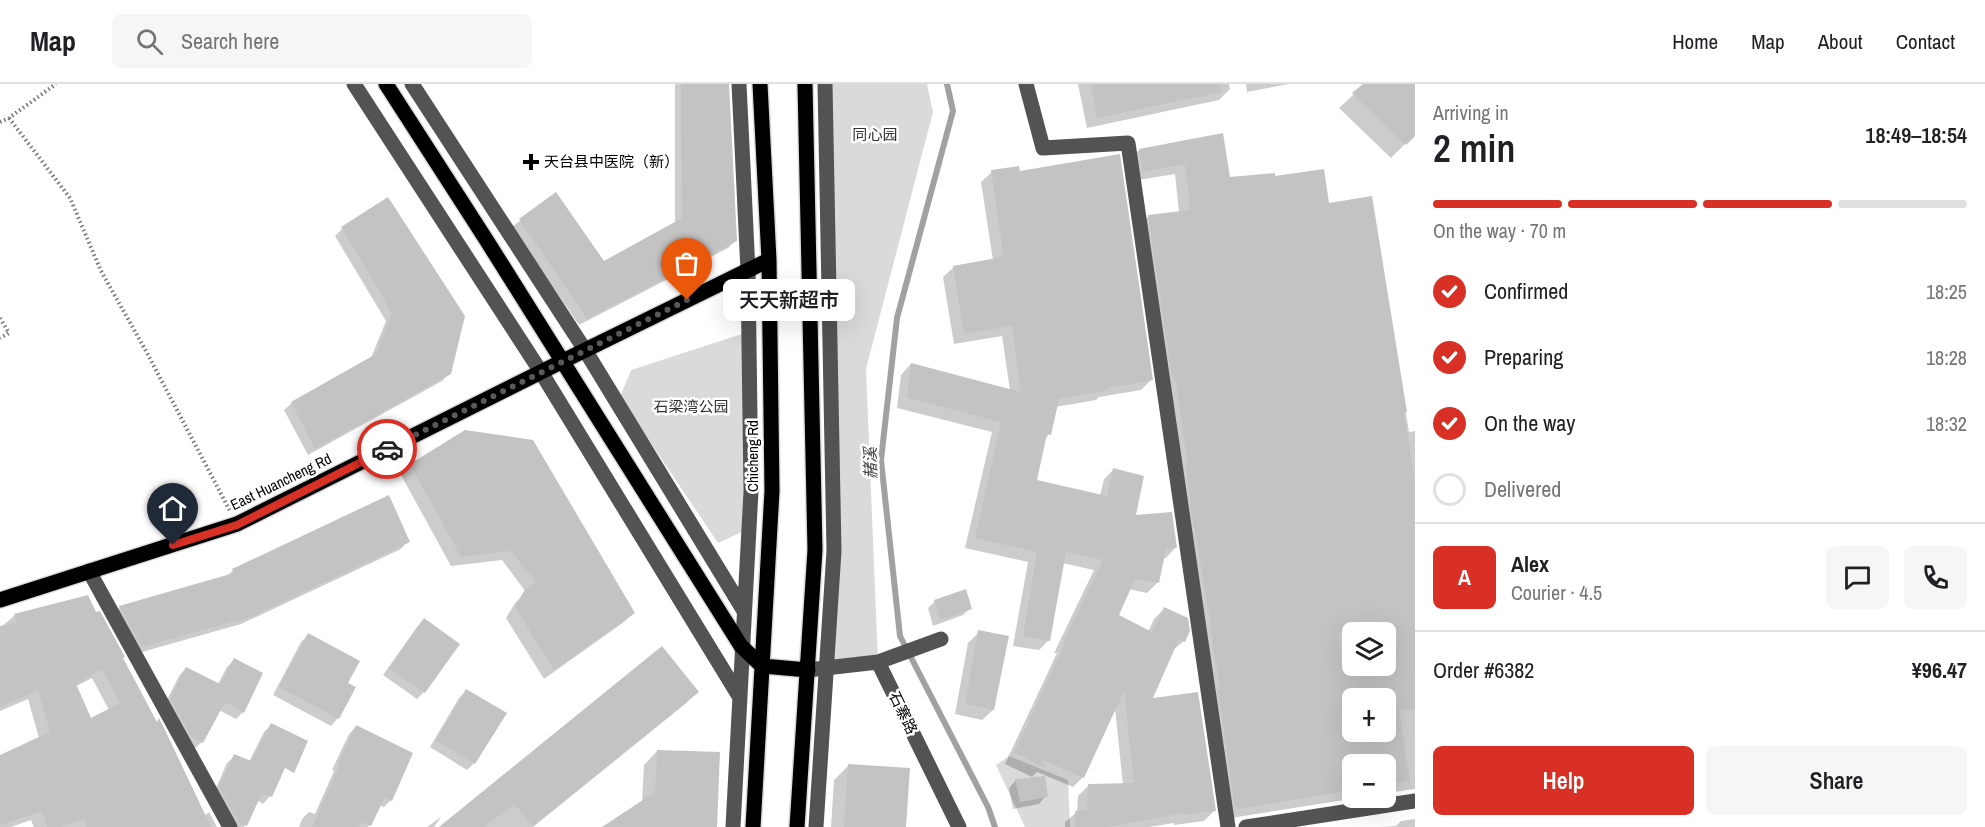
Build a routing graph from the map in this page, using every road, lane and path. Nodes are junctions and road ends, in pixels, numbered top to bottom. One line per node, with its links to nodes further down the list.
1 (56, 84): 10 (path)
2 (354, 84): 18 (street)
3 (386, 84): 17 (main road)
4 (412, 84): 16 (street)
5 (739, 84): 13 (street)
6 (760, 84): 12 (main road, Chicheng Rd)
7 (805, 84): 28 (main road)
8 (825, 84): 27 (street)
9 (1026, 84): 37 (street)
10 (9, 118): 11 (path); 19 (path)
11 (0, 122)
12 (769, 260): 13 (main road, East Huancheng Rd); 26 (main road, Chicheng Rd)
13 (748, 271): 16 (main road, East Huancheng Rd); 22 (street)
14 (0, 318): 15 (path)
15 (0, 338)
16 (585, 350): 17 (main road, East Huancheng Rd); 22 (street)
17 (563, 361): 18 (main road, East Huancheng Rd); 24 (main road)
18 (541, 372): 19 (main road, East Huancheng Rd); 29 (street)
19 (237, 525): 20 (main road, East Huancheng Rd)
20 (89, 572): 21 (main road, East Huancheng Rd); 31 (street)
21 (0, 600)
22 (744, 610): 24 (street)
23 (941, 639): 25 (street)
24 (741, 646): 26 (main road); 29 (street)
25 (878, 662): 27 (street); 36 (street, 石寨路)
26 (762, 666): 28 (main road); 33 (main road, Chicheng Rd)
27 (827, 668): 28 (street); 35 (street)
28 (808, 670): 34 (main road)
29 (740, 697): 32 (street)
30 (1415, 801): 38 (street)
31 (230, 827)
32 (733, 827)
33 (753, 827)
34 (797, 827)
35 (816, 827)
36 (959, 827)
37 (1228, 827)
38 (1246, 827)

